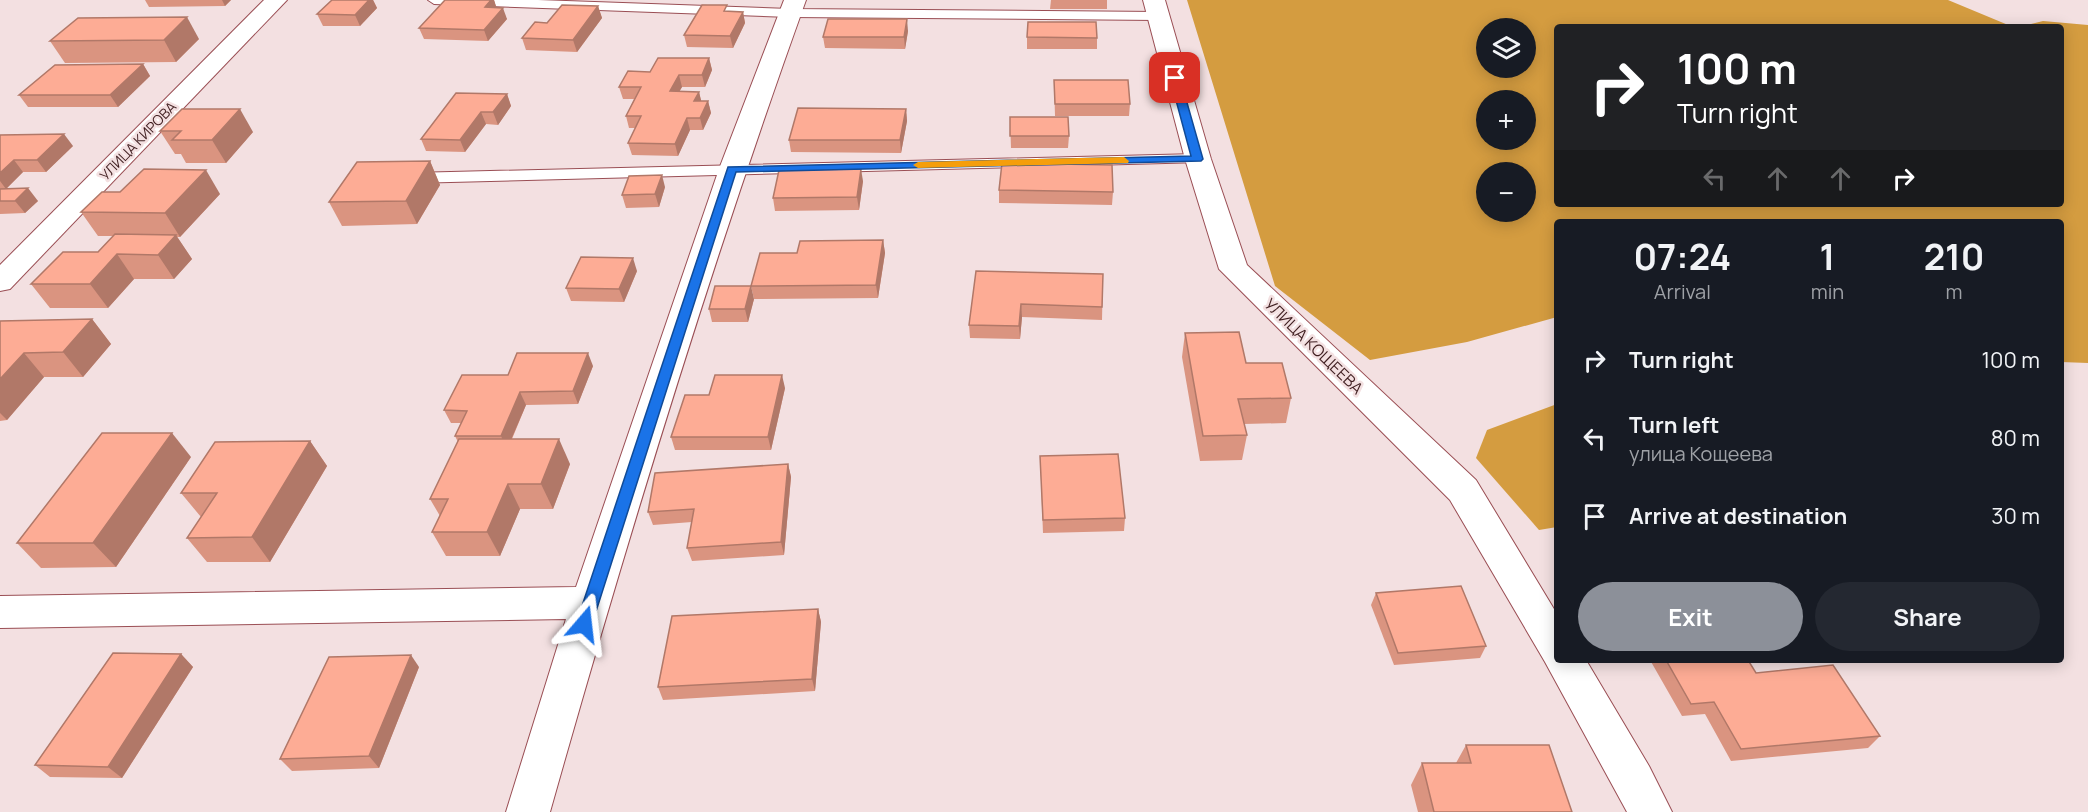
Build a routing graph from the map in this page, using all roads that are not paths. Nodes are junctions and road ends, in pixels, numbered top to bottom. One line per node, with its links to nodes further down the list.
1 (276, 0): 8 (street, УЛИЦА КИРОВА)
2 (434, 0): 3 (lane)
3 (792, 6): 4 (lane); 6 (street)
4 (1156, 8): 5 (street, УЛИЦА КОЩЕЕВА)
5 (1198, 159): 6 (lane); 11 (street, УЛИЦА КОЩЕЕВА)
6 (732, 169): 7 (lane); 9 (street)
7 (402, 178)
8 (0, 282)
9 (590, 603): 10 (street); 13 (street)
10 (0, 612)
11 (1554, 644)
12 (1565, 663): 14 (street)
13 (528, 812)
14 (1650, 812)

